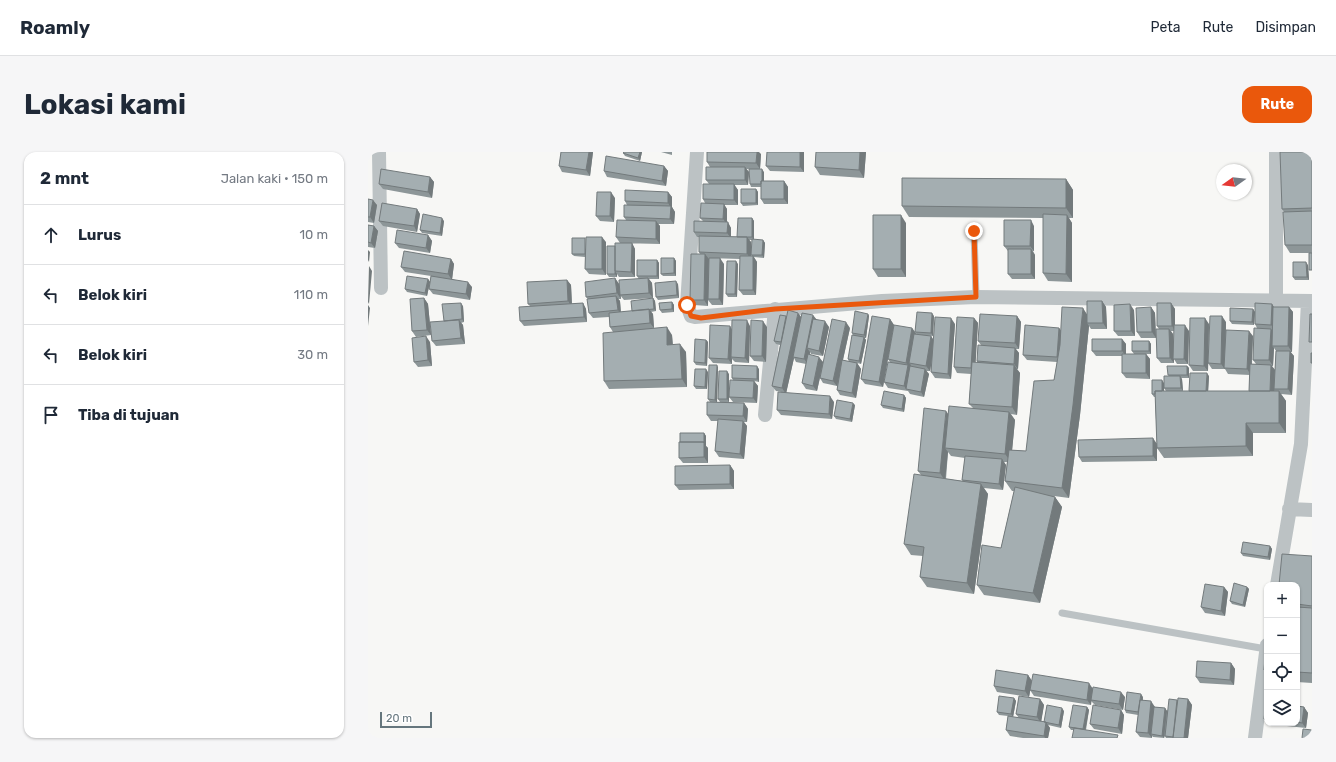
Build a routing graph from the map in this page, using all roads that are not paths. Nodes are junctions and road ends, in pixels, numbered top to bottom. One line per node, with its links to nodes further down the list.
1 (379, 152): 5 (street)
2 (697, 152): 9 (street)
3 (1276, 152): 7 (street)
4 (974, 231): 6 (lane)
5 (381, 288)
6 (976, 297): 7 (street); 9 (street)
7 (1276, 300): 8 (street)
8 (1310, 301): 11 (street)
9 (775, 309): 10 (street)
10 (764, 415)
11 (1289, 509): 12 (street); 13 (street)
12 (1312, 510)
13 (1277, 582)
14 (1062, 613): 15 (lane)
15 (1264, 647)
16 (1266, 654): 17 (street)
17 (1255, 738)

